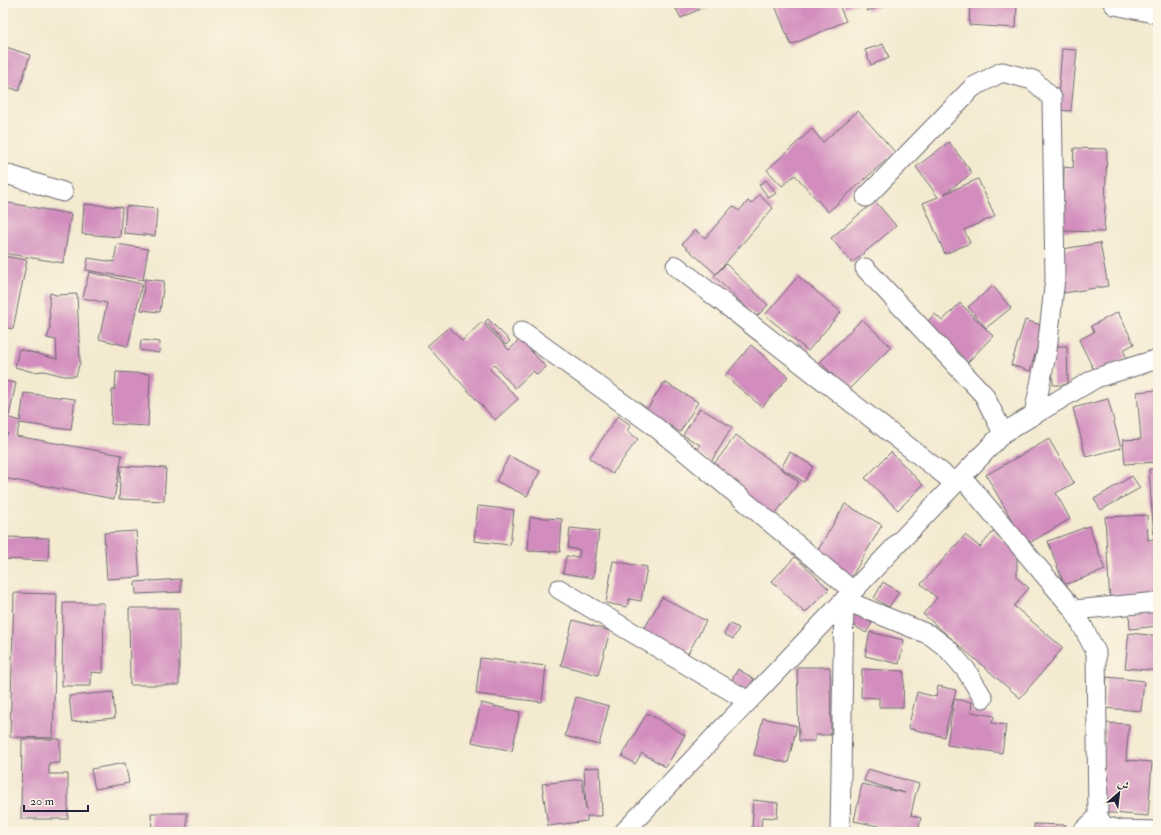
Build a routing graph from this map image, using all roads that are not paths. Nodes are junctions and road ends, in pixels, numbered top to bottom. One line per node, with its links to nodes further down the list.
1 (1113, 3): 2 (street)
2 (1158, 14)
3 (3, 173): 4 (street)
4 (63, 192)
5 (866, 197): 10 (street)
6 (676, 266): 12 (street)
7 (865, 268): 11 (street)
8 (522, 331): 14 (street)
9 (1158, 359): 10 (street)
10 (1034, 414): 11 (street)
11 (1003, 432): 12 (street)
12 (958, 480): 14 (street); 16 (street)
13 (559, 589): 18 (street)
14 (849, 595): 17 (street); 18 (street); 22 (street)
15 (1158, 602): 16 (street)
16 (1074, 610): 19 (street)
17 (983, 698)
18 (748, 701): 21 (street)
19 (1098, 817): 20 (street); 23 (street)
20 (1158, 831)
21 (624, 832)
22 (840, 832)
23 (1082, 832)

